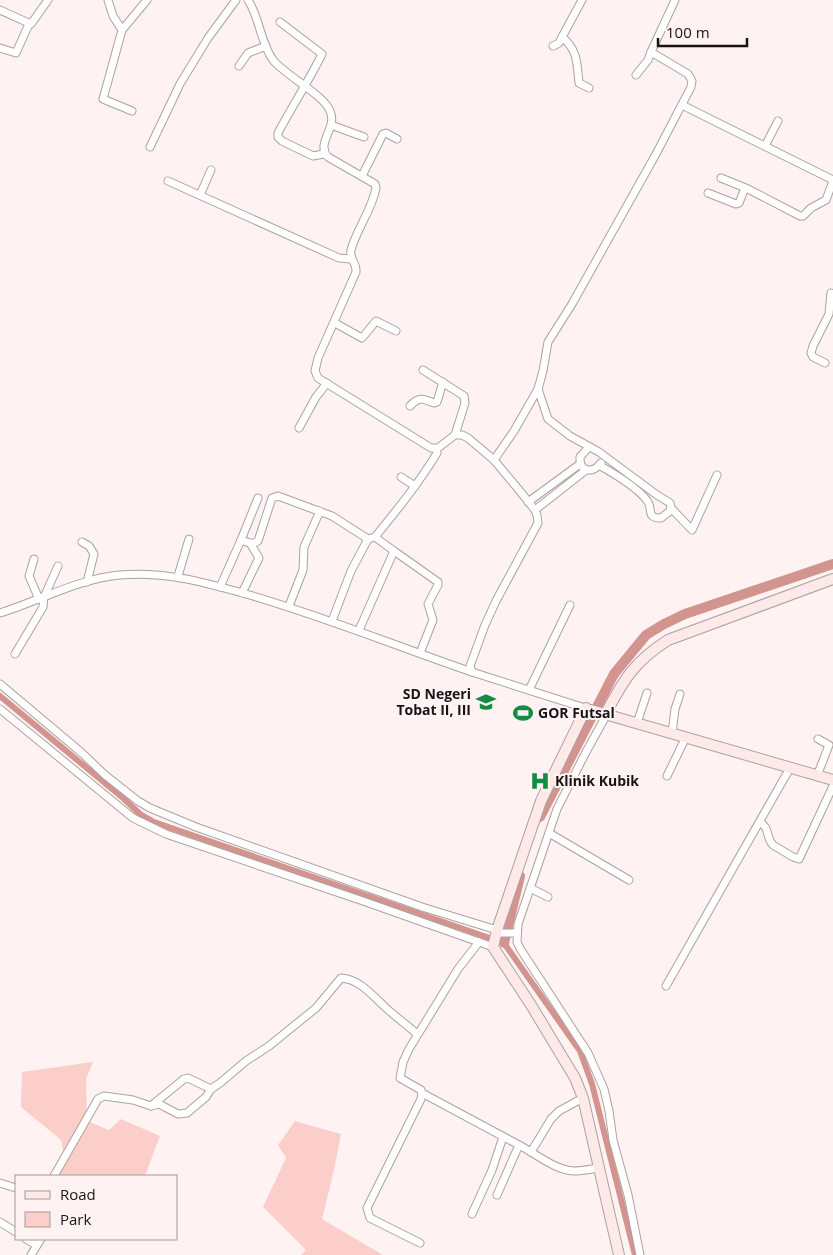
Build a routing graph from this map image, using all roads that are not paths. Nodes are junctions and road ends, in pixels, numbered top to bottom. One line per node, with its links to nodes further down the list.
1 (48, 0): 11 (street)
2 (103, 0): 8 (street)
3 (147, 0): 12 (street)
4 (236, 0): 29 (street)
5 (248, 0): 14 (street)
6 (582, 0): 13 (street)
7 (675, 0): 17 (street)
8 (109, 2): 12 (street)
9 (0, 10): 11 (street)
10 (280, 22): 20 (street)
11 (29, 24): 16 (street)
12 (122, 30): 23 (street)
13 (562, 37): 15 (street); 21 (street)
14 (266, 46): 18 (street); 20 (street)
15 (553, 46)
16 (0, 48)
17 (652, 52): 19 (street); 22 (street)
18 (239, 66)
19 (636, 75)
20 (305, 87): 25 (street); 30 (street)
21 (589, 88)
22 (682, 105): 28 (street); 48 (street)
23 (132, 111)
24 (778, 121): 28 (street)
25 (331, 125): 26 (street); 30 (street)
26 (364, 136)
27 (397, 139): 32 (street)
28 (765, 146): 34 (street)
29 (150, 147)
30 (324, 154): 32 (street)
31 (210, 170): 38 (street)
32 (362, 176): 39 (street)
33 (721, 178): 36 (street)
34 (832, 178): 36 (street)
35 (168, 181): 38 (street)
36 (745, 188): 37 (street)
37 (708, 193)
38 (200, 195): 39 (street)
39 (351, 259): 42 (street)
40 (831, 293): 41 (street)
41 (831, 315): 44 (street)
42 (335, 323): 43 (street); 47 (street)
43 (396, 331)
44 (825, 363)
45 (423, 370): 46 (street)
46 (443, 382): 49 (street); 51 (street)
47 (326, 383): 50 (street); 53 (street)
48 (538, 389): 52 (street); 55 (street)
49 (410, 406)
50 (299, 428)
51 (455, 435): 53 (street); 55 (street)
52 (589, 447): 54 (street); 56 (street)
53 (436, 448): 61 (street)
54 (602, 456): 57 (street); 62 (street)
55 (494, 460): 64 (street)
56 (580, 464): 58 (street); 64 (street)
57 (600, 465): 58 (street); 65 (street)
58 (586, 470): 67 (street)
59 (717, 474): 66 (street)
60 (401, 477): 61 (street)
61 (415, 486): 69 (street)
62 (657, 495): 65 (street); 66 (street)
63 (258, 498): 71 (street)
64 (528, 502): 67 (street)
65 (649, 504): 66 (street)
66 (671, 508)
67 (535, 510): 90 (street)
68 (320, 511): 69 (street); 73 (street); 84 (street)
69 (371, 538): 74 (street); 86 (street)
70 (190, 539): 77 (street)
71 (241, 540): 73 (street); 80 (street)
72 (82, 542): 79 (street)
73 (250, 543): 81 (street)
74 (394, 552): 87 (street); 88 (street)
75 (34, 559): 82 (street)
76 (58, 566): 82 (street)
77 (178, 576): 79 (street); 80 (street)
78 (833, 579): 97 (street)
79 (87, 582): 82 (street)
80 (220, 587): 81 (street)
81 (242, 593): 84 (street)
82 (41, 598): 85 (street); 89 (street)
83 (570, 605): 92 (street)
84 (289, 606): 86 (street)
85 (0, 613)
86 (332, 621): 87 (street)
87 (359, 630): 88 (street)
88 (420, 653): 90 (street)
89 (15, 654)
90 (472, 672): 92 (street)
91 (0, 684): 113 (street)
92 (529, 690): 95 (street)
93 (647, 693): 98 (street)
94 (680, 694): 99 (street)
95 (588, 709): 97 (street); 113 (street)
96 (0, 710): 114 (street)
97 (606, 713): 98 (street); 108 (street)
98 (637, 722): 99 (street)
99 (672, 733): 100 (street)
100 (686, 737): 102 (street); 103 (street)
101 (818, 739): 104 (street)
102 (790, 768): 104 (street); 107 (street)
103 (668, 776)
104 (817, 776): 105 (street)
105 (833, 780)
106 (833, 786): 107 (street)
107 (760, 822): 115 (street)
108 (549, 833): 109 (street); 110 (street)
109 (629, 880)
110 (530, 888): 111 (street); 112 (street)
111 (548, 897)
112 (515, 933): 113 (street); 136 (street)
113 (495, 937): 114 (street); 119 (street)
114 (479, 942): 116 (street)
115 (666, 986)
116 (417, 1034): 117 (street); 118 (street)
117 (211, 1089): 120 (street); 120 (street)
118 (422, 1093): 121 (street); 133 (street)
119 (583, 1098): 123 (street); 124 (street)
120 (151, 1106): 125 (street)
121 (503, 1137): 122 (street); 129 (street)
122 (519, 1145): 123 (street); 128 (street)
123 (531, 1152): 124 (street)
124 (598, 1168): 135 (street)
125 (55, 1175)
126 (0, 1183): 127 (street)
127 (15, 1188)
128 (497, 1195)
129 (472, 1214)
130 (0, 1222): 131 (street)
131 (15, 1231)
132 (39, 1242): 134 (street)
133 (420, 1243)
134 (31, 1255)
135 (619, 1255)
136 (640, 1255)

